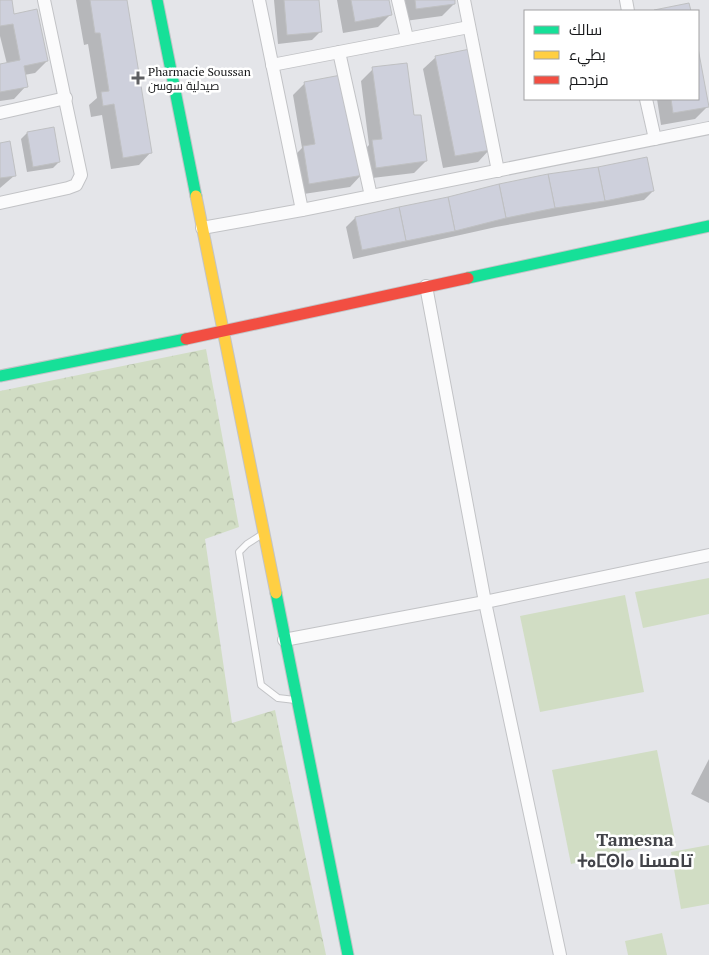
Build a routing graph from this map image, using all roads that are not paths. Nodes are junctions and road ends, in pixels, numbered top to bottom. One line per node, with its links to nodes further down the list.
1 (44, 0): 10 (street)
2 (156, 0): 20 (street)
3 (259, 0): 9 (street)
4 (398, 0): 7 (street)
5 (464, 0): 6 (street)
6 (470, 27): 7 (street); 15 (street)
7 (407, 38): 8 (street)
8 (339, 52): 9 (street); 16 (street)
9 (272, 64): 18 (street)
10 (66, 98): 12 (street); 17 (street)
11 (646, 100): 14 (street)
12 (0, 113)
13 (709, 128): 14 (street)
14 (655, 139): 15 (street)
15 (498, 171): 16 (street)
16 (371, 196): 18 (street)
17 (0, 203)
18 (302, 210): 20 (street)
19 (709, 226): 21 (street)
20 (202, 228): 22 (street)
21 (426, 286): 22 (street); 26 (street)
22 (223, 329): 23 (street); 24 (street)
23 (0, 376)
24 (262, 534): 27 (street); 28 (lane)
25 (709, 555): 26 (street)
26 (485, 602): 27 (street); 30 (street)
27 (284, 640): 28 (street)
28 (296, 700): 29 (street)
29 (348, 955)
30 (560, 955)

